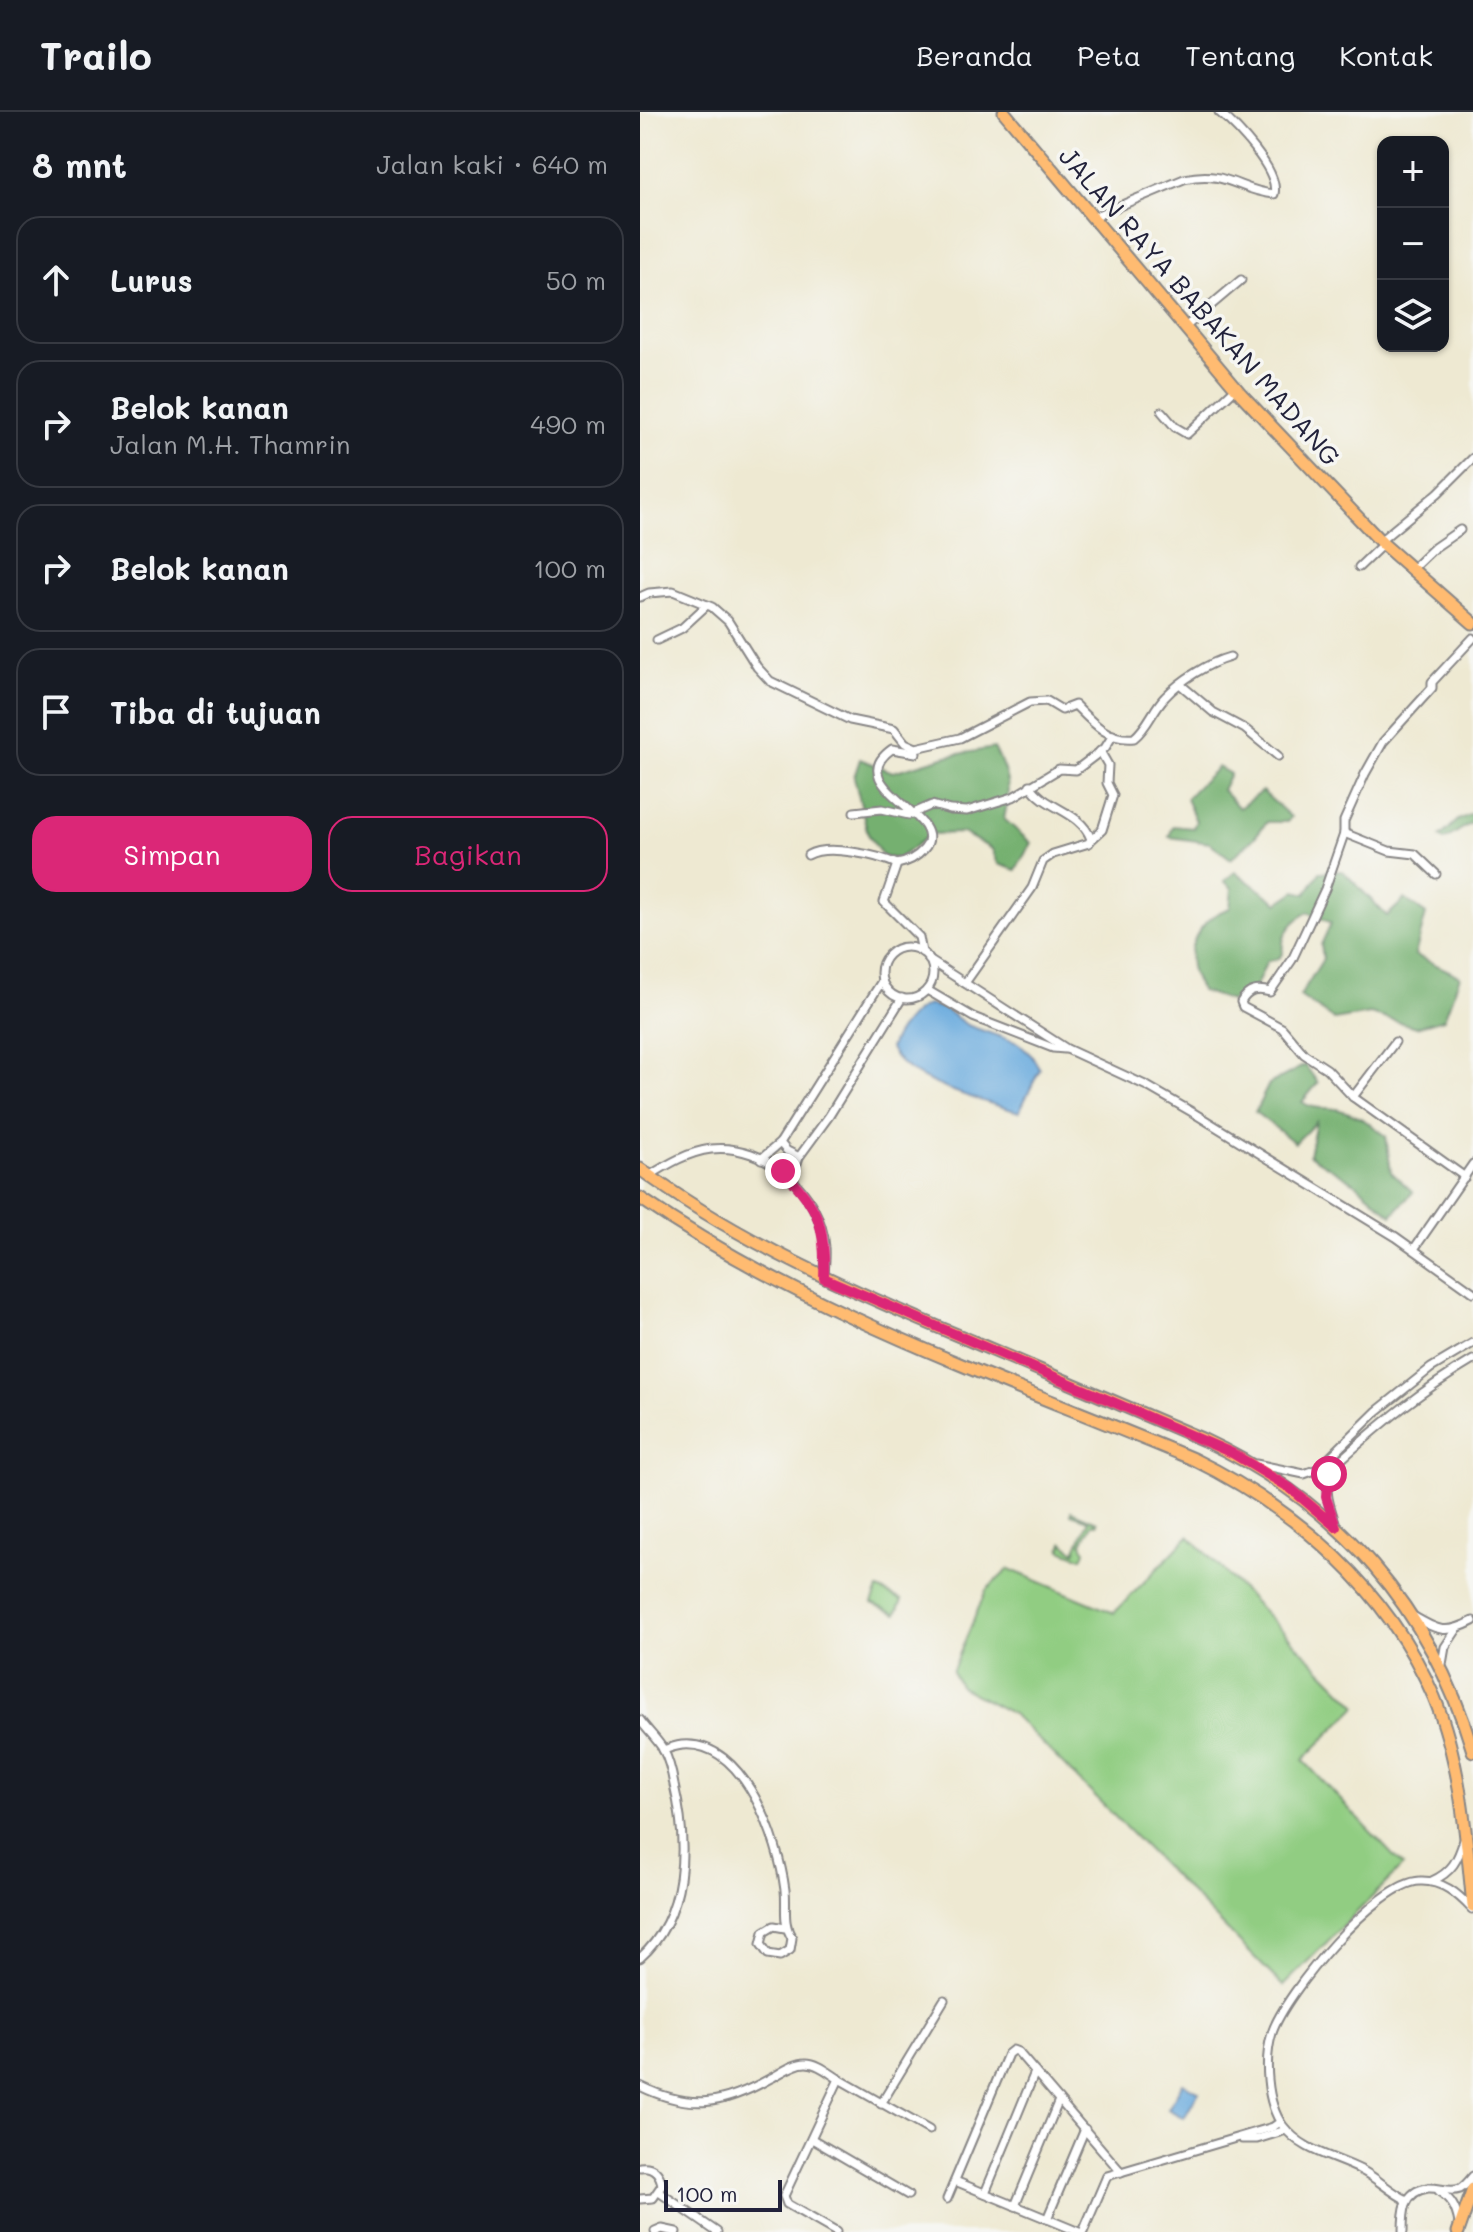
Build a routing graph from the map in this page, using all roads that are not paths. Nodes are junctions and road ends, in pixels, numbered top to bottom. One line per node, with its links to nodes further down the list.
1 (1004, 112): 3 (main road, JALAN RAYA BABAKAN MADANG)
2 (1219, 112): 3 (street)
3 (1093, 217): 5 (main road, JALAN RAYA BABAKAN MADANG)
4 (1241, 280): 5 (street)
5 (1184, 328): 6 (main road, JALAN RAYA BABAKAN MADANG)
6 (1236, 388): 7 (street); 10 (main road, JALAN RAYA BABAKAN MADANG)
7 (1162, 412)
8 (1473, 458): 10 (street)
9 (1460, 530): 12 (street)
10 (1382, 542): 11 (street); 12 (main road, JALAN RAYA BABAKAN MADANG)
11 (1359, 567)
12 (1411, 570): 15 (main road, JALAN RAYA BABAKAN MADANG)
13 (641, 596): 14 (street)
14 (707, 605): 17 (street); 21 (street)
15 (1473, 623)
16 (1473, 638): 27 (street)
17 (657, 640)
18 (1230, 657): 19 (street)
19 (1181, 685): 20 (street); 23 (street)
20 (1113, 735): 21 (street); 22 (street)
21 (932, 746): 26 (street)
22 (1100, 751): 24 (street); 28 (street)
23 (1278, 756)
24 (1030, 785): 26 (street); 28 (street)
25 (854, 812): 26 (street)
26 (914, 814): 30 (street)
27 (1344, 833): 31 (street); 40 (street)
28 (1090, 841): 35 (street)
29 (808, 855): 30 (street)
30 (897, 864): 32 (street)
31 (1436, 874)
32 (922, 952): 33 (street); 34 (street)
33 (929, 960): 35 (street); 36 (street)
34 (882, 981): 37 (street); 41 (street)
35 (965, 983): 39 (street)
36 (927, 990): 37 (street); 39 (street)
37 (902, 998): 42 (street)
38 (1395, 1042): 40 (street)
39 (1067, 1049): 49 (street)
40 (1353, 1097): 46 (street)
41 (780, 1143): 42 (street); 43 (street)
42 (799, 1157): 47 (street)
43 (761, 1159): 45 (street); 47 (street)
44 (1473, 1164): 46 (street)
45 (643, 1174): 50 (main road)
46 (1465, 1177): 49 (street)
47 (792, 1180): 50 (street)
48 (640, 1198): 59 (main road)
49 (1414, 1249): 51 (street)
50 (824, 1278): 56 (main road)
51 (1473, 1292)
52 (1473, 1343): 54 (street)
53 (1473, 1360): 55 (street)
54 (1431, 1368): 55 (street); 56 (street)
55 (1440, 1380): 61 (street)
56 (1250, 1463): 57 (main road)
57 (1290, 1488): 58 (main road); 59 (main road)
58 (1310, 1504): 60 (main road); 61 (main road)
59 (1280, 1509): 60 (main road)
60 (1298, 1522): 67 (main road)
61 (1336, 1527): 62 (main road)
62 (1412, 1615): 64 (street); 65 (main road)
63 (1473, 1621): 64 (street)
64 (1457, 1629): 65 (street)
65 (1441, 1670): 66 (main road)
66 (1451, 1691): 67 (main road); 70 (main road)
67 (1434, 1698): 71 (main road)
68 (640, 1720): 69 (street)
69 (663, 1750): 74 (street); 75 (street)
70 (1473, 1751)
71 (1466, 1834): 72 (street); 73 (main road)
72 (1430, 1882): 73 (street); 82 (street)
73 (1473, 1908)
74 (785, 1928): 74 (street)
75 (640, 1958)
76 (944, 2000): 81 (street)
77 (1035, 2072): 80 (street); 91 (street); 95 (street)
78 (839, 2079): 79 (street); 81 (street); 87 (street)
79 (640, 2086)
80 (1059, 2100): 83 (street); 100 (street)
81 (881, 2104): 84 (street)
82 (1280, 2122): 85 (street); 86 (street)
83 (1085, 2129): 89 (street); 101 (street)
84 (929, 2130)
85 (1286, 2130): 86 (street); 99 (street)
86 (1236, 2138): 89 (street)
87 (812, 2139): 96 (street); 106 (street)
88 (640, 2167): 94 (street)
89 (1121, 2172): 107 (street)
90 (1473, 2176): 93 (street)
91 (955, 2181): 95 (street); 98 (street)
92 (1473, 2189): 102 (main road)
93 (1438, 2190): 99 (street); 102 (street)
94 (659, 2192): 97 (street); 105 (street)
95 (985, 2193): 100 (street)
96 (908, 2195)
97 (640, 2199)
98 (947, 2199)
99 (1407, 2200): 108 (street)
100 (1015, 2206): 101 (street)
101 (1047, 2219): 107 (street)
102 (1459, 2230)
103 (655, 2232): 104 (street)
104 (676, 2232)
105 (717, 2232)
106 (836, 2232)
107 (1081, 2232)
108 (1403, 2232)

